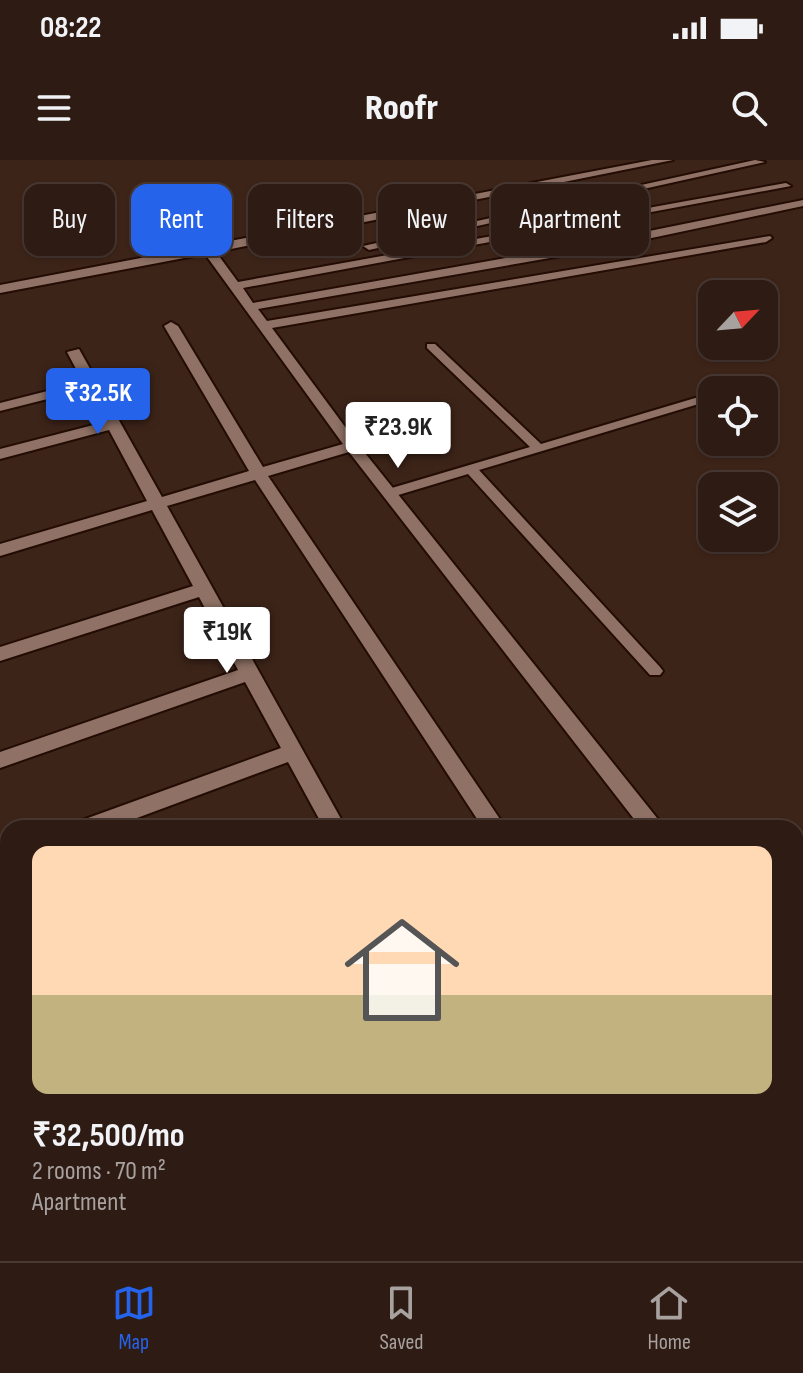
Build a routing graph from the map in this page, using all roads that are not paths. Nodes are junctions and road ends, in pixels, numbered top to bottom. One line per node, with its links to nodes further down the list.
1 (668, 160): 6 (street)
2 (760, 162): 7 (street)
3 (786, 186): 11 (street)
4 (803, 203): 13 (street)
5 (766, 238): 15 (street)
6 (232, 245)
7 (362, 247)
8 (176, 256): 12 (street)
9 (212, 256): 11 (street)
10 (288, 262): 11 (street)
11 (230, 280): 13 (street)
12 (0, 289)
13 (250, 307): 15 (street)
14 (171, 326): 26 (street)
15 (264, 326): 22 (street)
16 (431, 346): 23 (lane)
17 (74, 352): 18 (street)
18 (92, 384): 20 (street); 21 (street)
19 (698, 400): 23 (lane)
20 (0, 407)
21 (114, 424): 24 (street); 28 (street)
22 (352, 446): 26 (street); 27 (street)
23 (538, 448): 25 (lane)
24 (0, 454)
25 (470, 468): 27 (lane); 32 (lane)
26 (258, 473): 28 (street); 38 (street)
27 (390, 493): 39 (street)
28 (156, 502): 29 (street); 30 (street)
29 (0, 550)
30 (204, 589): 31 (street); 33 (street)
31 (0, 654)
32 (655, 671)
33 (250, 673): 34 (street); 35 (street)
34 (293, 752): 36 (street); 37 (street)
35 (0, 760)
36 (107, 820)
37 (331, 820)
38 (490, 820)
39 (648, 820)

